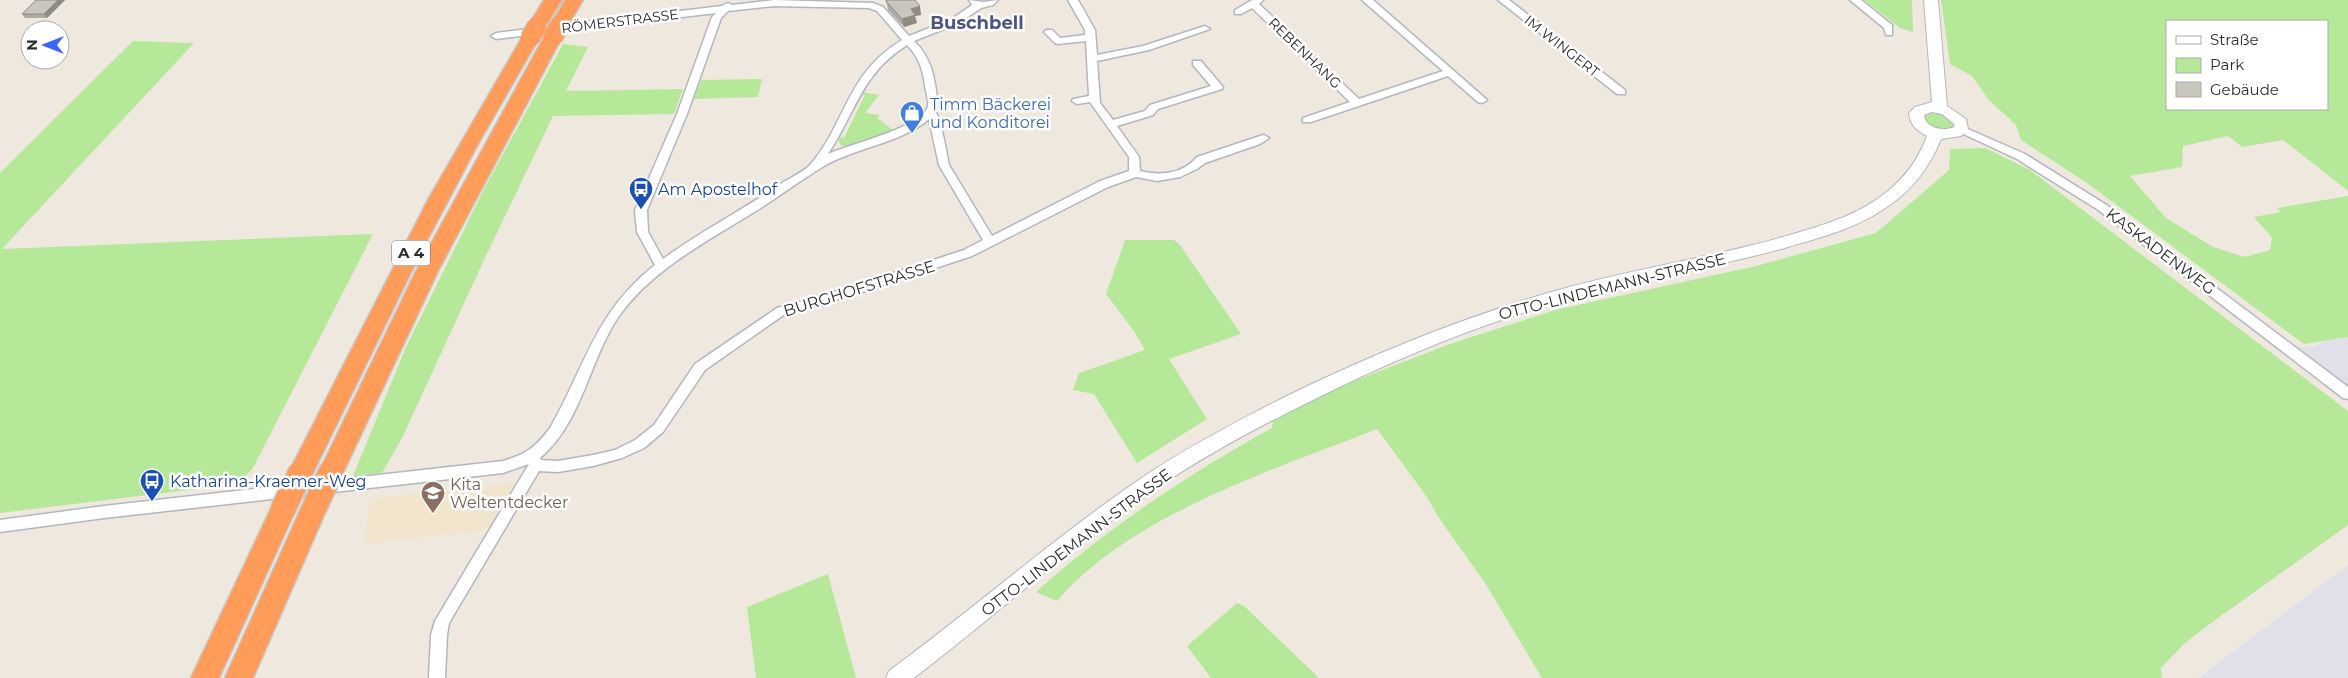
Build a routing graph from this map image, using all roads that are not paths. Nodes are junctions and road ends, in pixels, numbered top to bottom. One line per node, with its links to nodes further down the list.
1 (553, 0): 15 (highway, A 4)
2 (574, 0): 15 (highway, A 4)
3 (735, 0): 12 (street)
4 (993, 0): 10 (street)
5 (1073, 0): 19 (street)
6 (1367, 0): 23 (street)
7 (1503, 0): 24 (street, IM WINGERT)
8 (1855, 0): 17 (street)
9 (1931, 0): 29 (street)
10 (977, 2): 20 (street)
11 (1256, 2): 13 (street, REBENHANG); 28 (street, REBENHANG)
12 (725, 8): 18 (street, RÖMERSTRASSE); 20 (street, RÖMERSTRASSE); 41 (street)
13 (1238, 12)
14 (1205, 29): 21 (street)
15 (545, 31): 45 (highway, A 4, bridge); 46 (highway, A 4, bridge)
16 (1050, 32): 19 (street)
17 (1889, 33)
18 (496, 36)
19 (1092, 37): 21 (street)
20 (910, 40): 30 (street, RÖMERSTRASSE); 36 (street)
21 (1094, 59): 25 (street)
22 (1197, 63): 32 (street)
23 (1450, 72): 26 (street); 28 (street, REBENHANG)
24 (1621, 92)
25 (1095, 98): 27 (street); 32 (street)
26 (1482, 100)
27 (1077, 101)
28 (1357, 103): 31 (street, REBENHANG)
29 (1940, 109): 33 (street); 34 (street)
30 (931, 112): 37 (street); 40 (street, RÖMERSTRASSE)
31 (1307, 120)
32 (1110, 124): 39 (street)
33 (1961, 129): 34 (street); 42 (street, KASKADENWEG)
34 (1936, 133): 48 (street, OTTO-LINDEMANN-STRASSE)
35 (1264, 138): 39 (street)
36 (829, 144): 37 (street); 38 (street)
37 (848, 150): 38 (street)
38 (811, 168): 41 (street)
39 (1135, 174): 40 (street, BURGHOFSTRASSE)
40 (991, 243): 43 (street, BURGHOFSTRASSE)
41 (661, 266): 43 (street)
42 (2348, 394)
43 (534, 460): 44 (street); 47 (street)
44 (0, 526)
45 (205, 678)
46 (239, 678)
47 (437, 678)
48 (897, 678)

